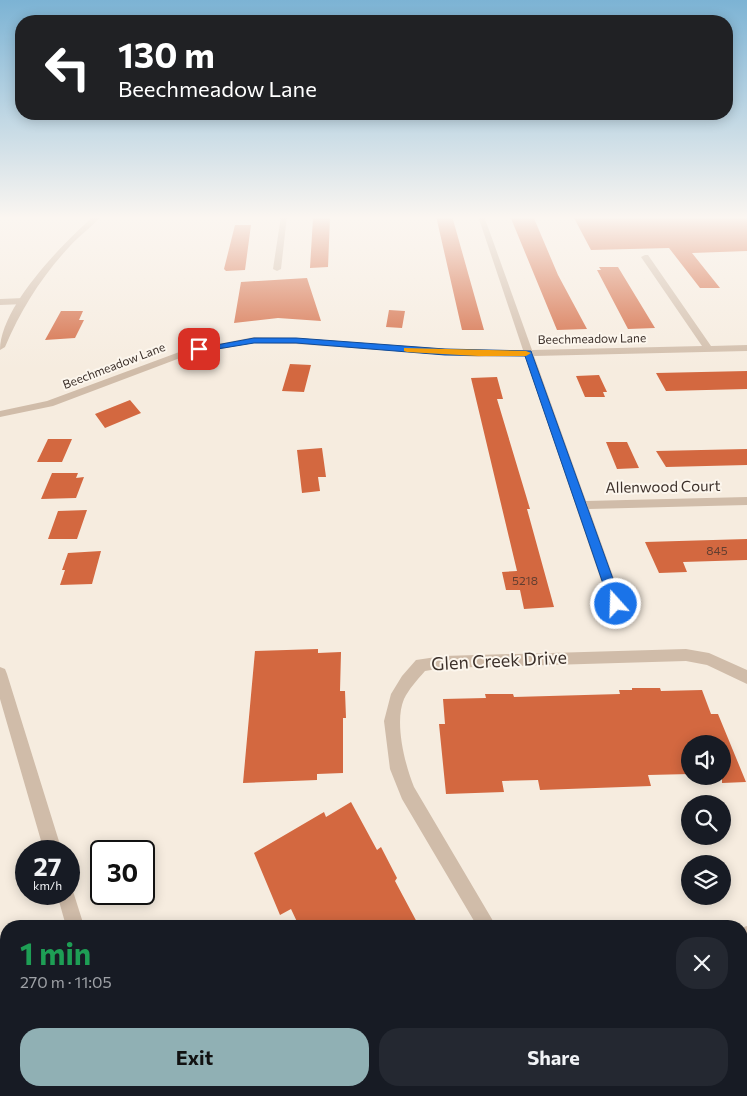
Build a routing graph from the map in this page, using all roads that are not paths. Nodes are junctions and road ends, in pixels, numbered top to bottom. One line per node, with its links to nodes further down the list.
1 (48, 267): 4 (street)
2 (499, 267): 9 (street)
3 (652, 267): 8 (street)
4 (24, 301): 5 (street); 6 (street)
5 (0, 302)
6 (0, 347)
7 (747, 348): 8 (street, Beechmeadow Lane)
8 (708, 349): 9 (street, Beechmeadow Lane)
9 (528, 353): 10 (street, Beechmeadow Lane); 12 (street)
10 (0, 414)
11 (747, 501): 12 (street, Allenwood Court)
12 (580, 505): 13 (street)
13 (616, 604)
14 (0, 674): 16 (street)
15 (747, 678): 19 (street, Glen Creek Drive)
16 (50, 840)
17 (69, 905): 18 (street)
18 (73, 920)
19 (483, 920)

